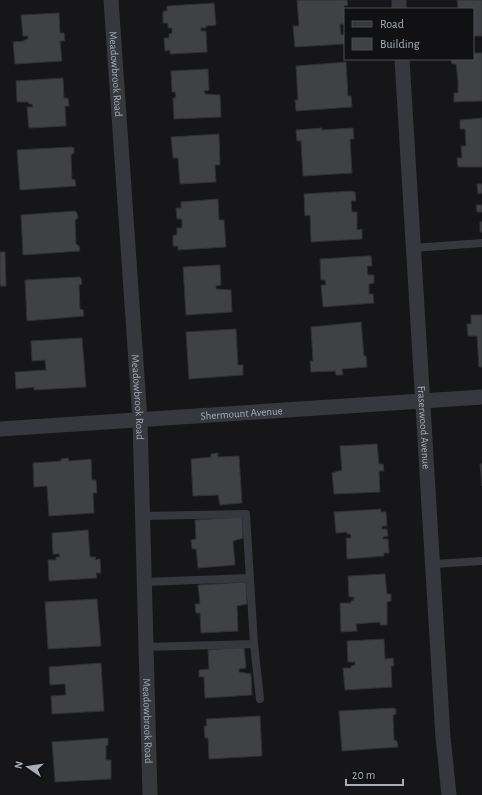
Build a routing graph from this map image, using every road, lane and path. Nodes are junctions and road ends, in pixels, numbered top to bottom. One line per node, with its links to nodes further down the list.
1 (111, 0): 7 (street, Meadowbrook Road)
2 (402, 60): 4 (street, Fraserwood Avenue)
3 (482, 243): 4 (lane)
4 (413, 248): 6 (street, Fraserwood Avenue)
5 (482, 397): 6 (street, Shermount Avenue)
6 (422, 401): 7 (street, Shermount Avenue); 11 (street, Fraserwood Avenue)
7 (140, 420): 8 (street, Shermount Avenue); 9 (street, Meadowbrook Road)
8 (0, 430)
9 (143, 516): 12 (lane); 13 (street, Meadowbrook Road)
10 (482, 560): 11 (lane)
11 (432, 564): 18 (street, Fraserwood Avenue)
12 (249, 578): 13 (lane); 14 (lane)
13 (145, 582): 15 (street, Meadowbrook Road)
14 (254, 644): 15 (lane); 16 (lane)
15 (146, 647): 17 (street, Meadowbrook Road)
16 (260, 699)
17 (150, 795)
18 (449, 795)

